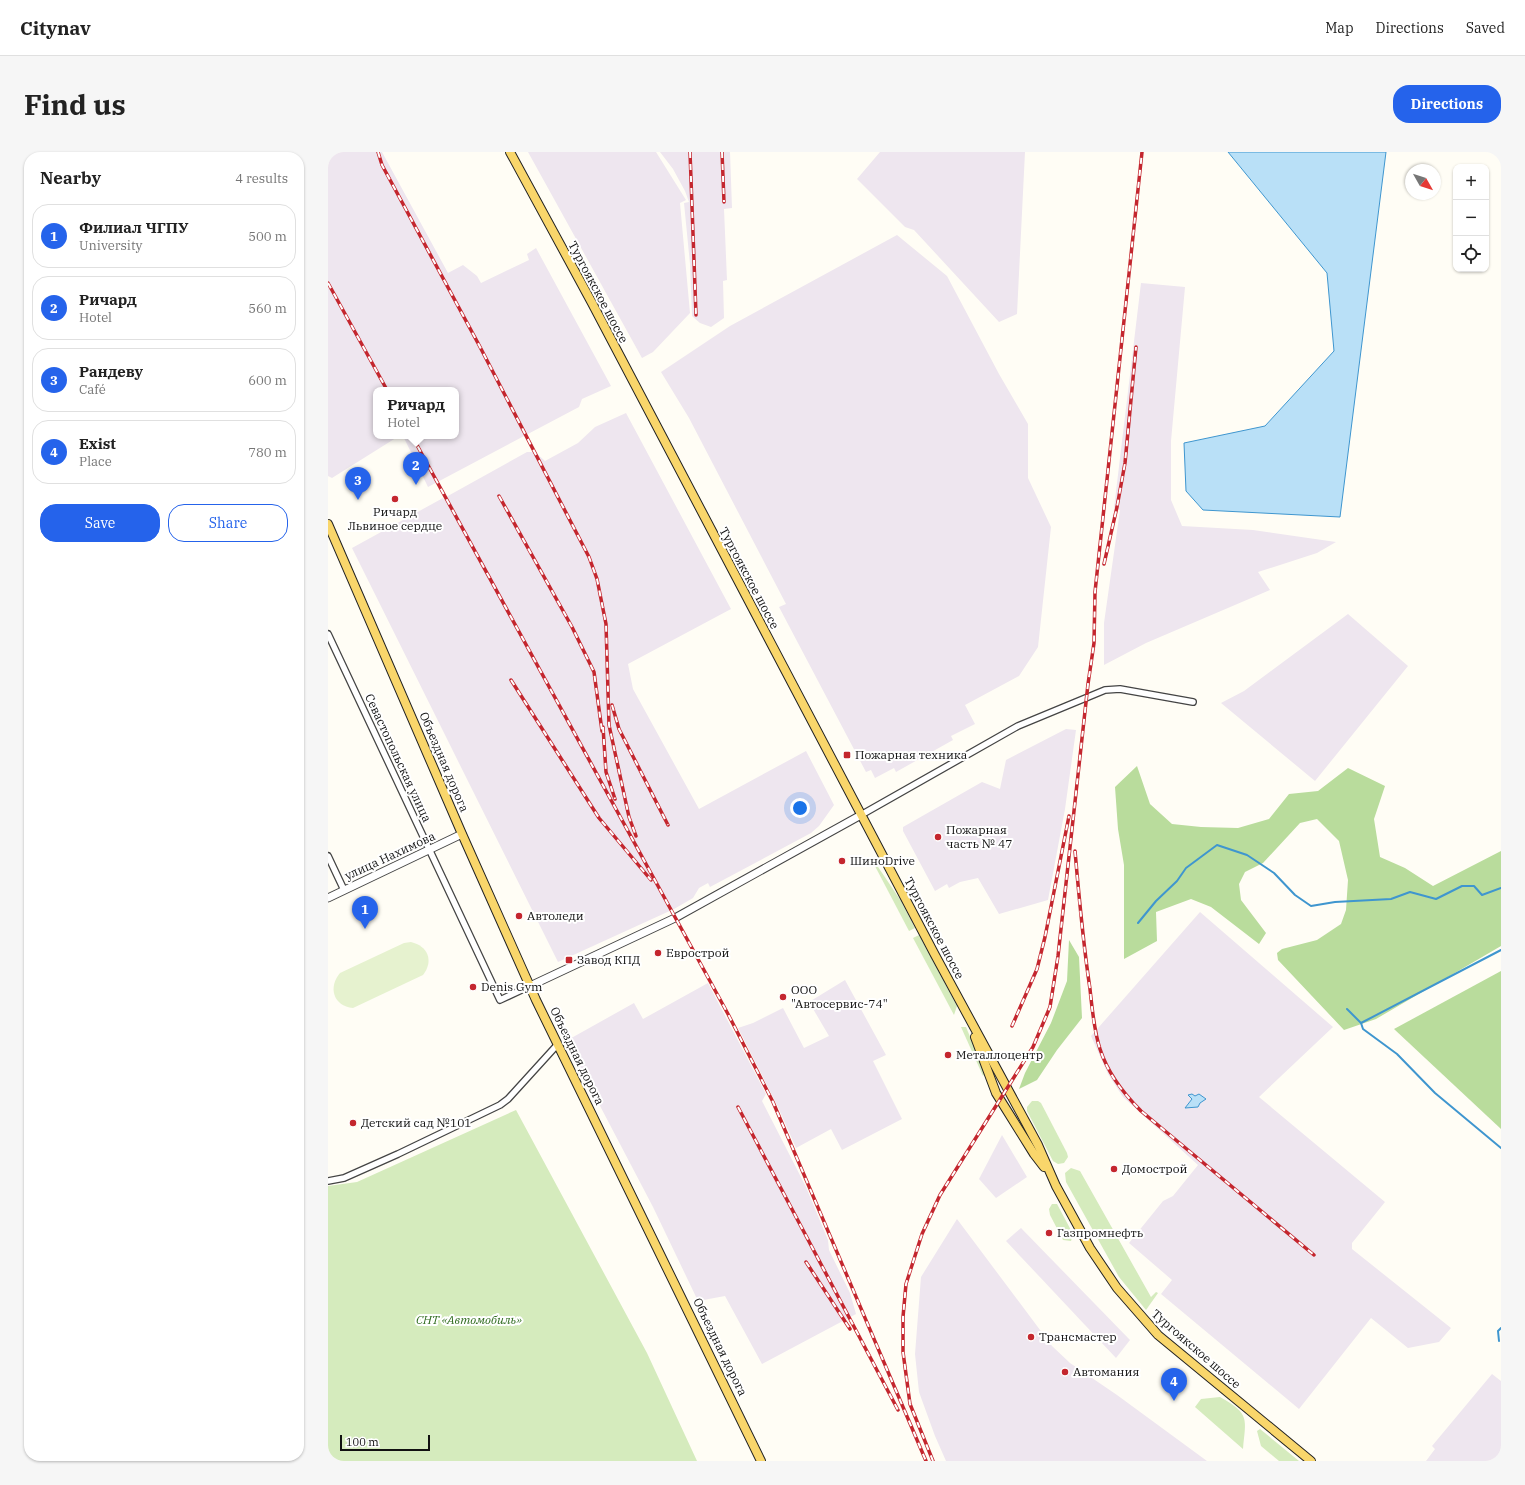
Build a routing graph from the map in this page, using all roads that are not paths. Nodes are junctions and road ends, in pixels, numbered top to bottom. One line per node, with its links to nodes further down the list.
1 (510, 152): 7 (main road, Тургоякское шоссе)
2 (328, 524): 8 (main road, Объездная дорога)
3 (328, 634): 4 (street, Севастопольская улица)
4 (334, 647): 5 (street); 9 (street, Севастопольская улица)
5 (328, 650)
6 (1193, 702): 7 (street)
7 (861, 815): 13 (street); 14 (main road, Тургоякское шоссе)
8 (462, 834): 9 (street, улица Нахимова); 13 (main road, Объездная дорога)
9 (430, 851): 11 (street, улица Нахимова); 13 (street, Севастопольская улица)
10 (328, 856): 11 (street)
11 (344, 890): 12 (street, улица Нахимова)
12 (328, 898)
13 (530, 986): 15 (main road, Объездная дорога)
14 (968, 1016): 16 (main road, Тургоякское шоссе); 16 (main road, Тургоякское шоссе)
15 (558, 1044): 17 (street); 18 (main road, Объездная дорога)
16 (1051, 1176): 19 (main road, Тургоякское шоссе)
17 (328, 1181)
18 (761, 1461)
19 (1311, 1461)

